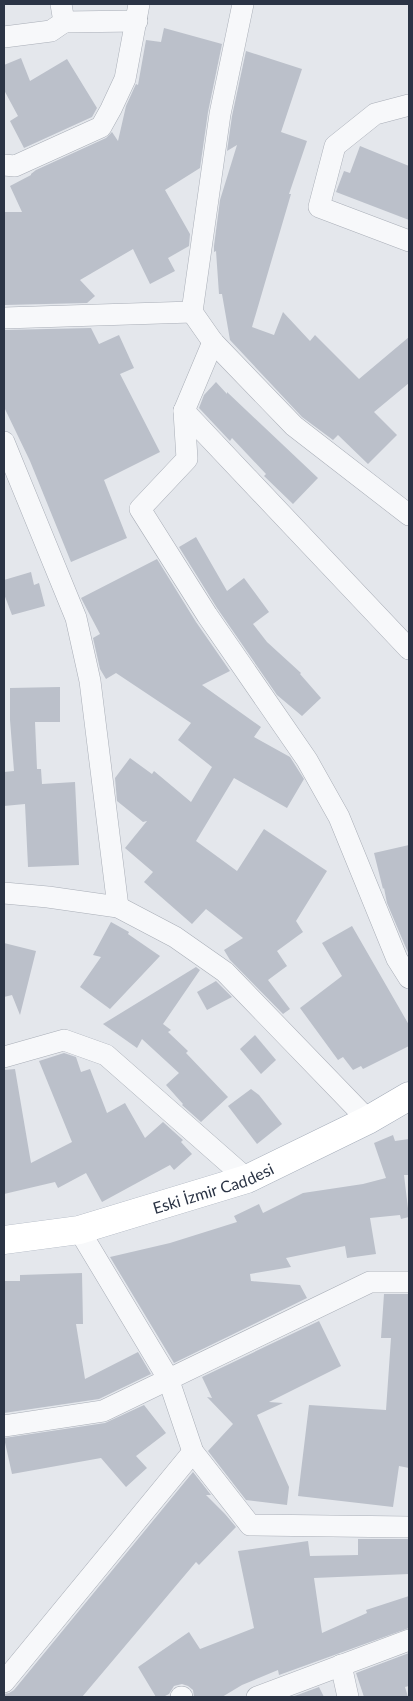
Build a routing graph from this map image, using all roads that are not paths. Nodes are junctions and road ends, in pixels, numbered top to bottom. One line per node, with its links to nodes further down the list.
1 (243, 4): 8 (street)
2 (62, 13): 3 (street); 4 (street)
3 (138, 13): 6 (street)
4 (4, 37)
5 (409, 105): 7 (street)
6 (4, 165)
7 (409, 241)
8 (192, 312): 9 (street); 10 (street)
9 (4, 318)
10 (213, 342): 11 (street); 13 (street)
11 (184, 411): 14 (street); 17 (street)
12 (4, 442): 16 (street)
13 (409, 515)
14 (409, 649)
15 (4, 893): 16 (street)
16 (118, 908): 20 (street)
17 (409, 978)
18 (4, 1057): 21 (street)
19 (409, 1096): 20 (main road, Eski İzmir Caddesi)
20 (368, 1120): 21 (main road, Eski İzmir Caddesi)
21 (247, 1179): 22 (main road, Eski İzmir Caddesi)
22 (79, 1230): 23 (main road, Eski İzmir Caddesi); 25 (street)
23 (4, 1240)
24 (409, 1282): 25 (street)
25 (168, 1378): 26 (street); 27 (street)
26 (4, 1426)
27 (193, 1452): 28 (street); 31 (street)
28 (409, 1527)
29 (409, 1640): 30 (street)
30 (341, 1665): 32 (street); 33 (street)
31 (4, 1682)
32 (257, 1697)
33 (348, 1697)

